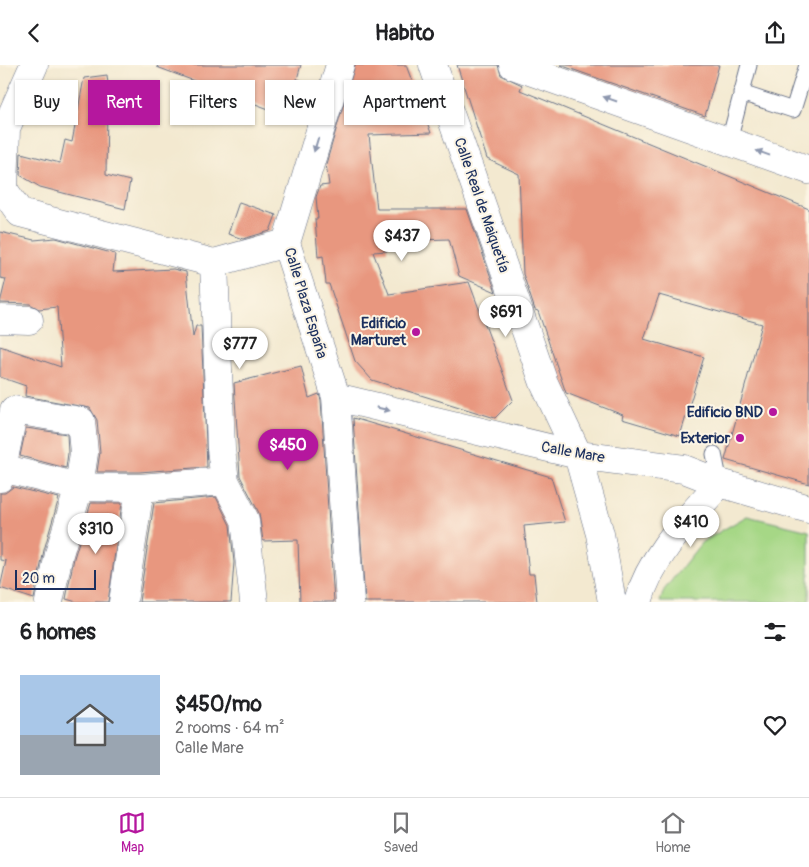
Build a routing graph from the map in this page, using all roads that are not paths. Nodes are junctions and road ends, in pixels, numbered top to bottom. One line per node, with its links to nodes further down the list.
1 (34, 65): 8 (street)
2 (340, 65): 12 (street, Calle Plaza España, one-way to 12)
3 (434, 65): 19 (street, Calle Real de Maiquetía)
4 (513, 65): 9 (street, one-way to 4)
5 (749, 65): 7 (lane)
6 (807, 65): 7 (lane)
7 (741, 93): 9 (lane)
8 (3, 127): 11 (street)
9 (729, 141): 10 (street, one-way to 9)
10 (809, 170)
11 (1, 191): 13 (street)
12 (286, 243): 13 (street); 16 (street, Calle Plaza España)
13 (214, 263): 21 (street)
14 (0, 319): 15 (street)
15 (29, 320)
16 (336, 397): 19 (street, Calle Mare, one-way to 19); 29 (street, Calle Plaza España)
17 (6, 415): 20 (street); 23 (street)
18 (714, 454): 22 (lane)
19 (578, 455): 22 (street, Calle Mare); 30 (street, Calle Real de Maiquetía)
20 (1, 473): 23 (street)
21 (225, 481): 24 (street); 28 (street)
22 (720, 483): 25 (street, Calle Mare); 31 (street)
23 (79, 487): 24 (street); 26 (street)
24 (140, 488): 27 (street)
25 (809, 509)
26 (49, 602)
27 (123, 602)
28 (254, 602)
29 (350, 602)
30 (612, 602)
31 (638, 602)

